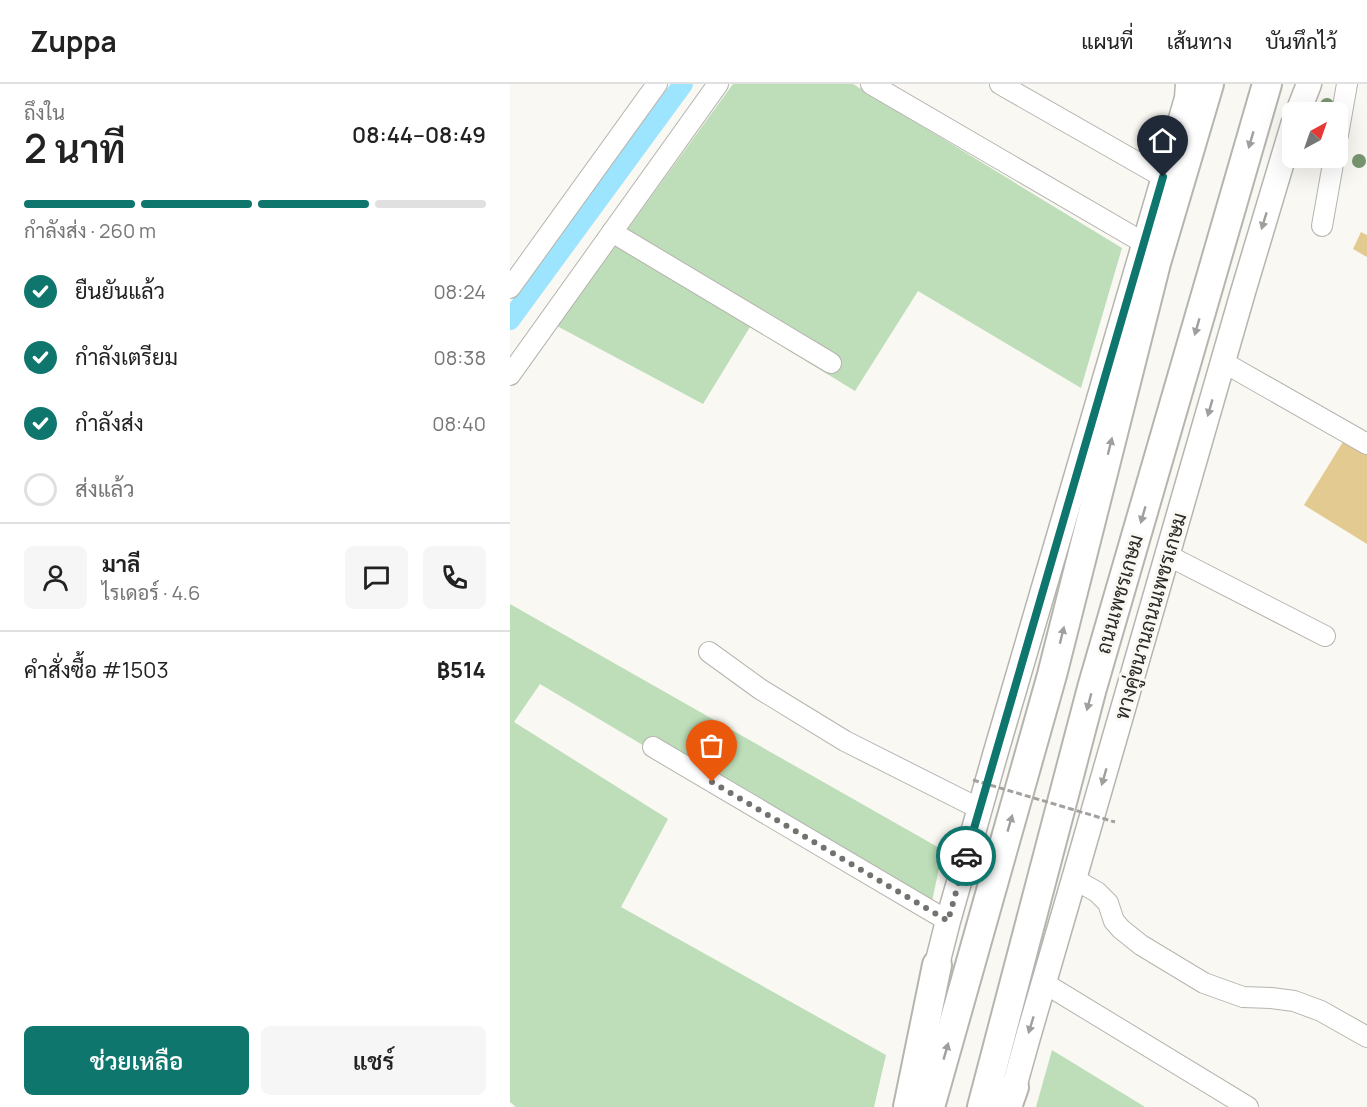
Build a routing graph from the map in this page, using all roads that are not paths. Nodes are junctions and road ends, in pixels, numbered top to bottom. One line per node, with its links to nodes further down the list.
1 (657, 84): 18 (street)
2 (718, 84): 16 (street)
3 (871, 84): 17 (street)
4 (1000, 84): 14 (street)
5 (1188, 84): 14 (main road)
6 (1209, 84): 36 (highway, one-way to 6)
7 (1268, 84): 37 (highway, ถนนเพชรเกษม, one-way to 37)
8 (1309, 84): 10 (main road)
9 (1347, 84): 11 (street)
10 (1302, 102)
11 (1344, 102)
12 (1282, 162): 19 (main road, ทางคู่ขนานถนนเพชรเกษม, one-way to 19)
13 (1332, 168): 15 (street)
14 (1163, 177): 17 (main road)
15 (1322, 226)
16 (612, 232): 20 (street); 21 (street)
17 (1144, 243): 27 (main road)
18 (510, 288)
19 (1223, 362): 22 (street); 23 (main road, ทางคู่ขนานถนนเพชรเกษม, one-way to 23)
20 (831, 363)
21 (510, 375)
22 (1367, 444)
23 (1167, 555): 24 (street); 28 (main road, ทางคู่ขนานถนนเพชรเกษม, one-way to 28)
24 (1324, 636)
25 (709, 652): 27 (street)
26 (653, 747): 29 (street)
27 (980, 809): 29 (main road)
28 (1074, 879): 31 (main road, ทางคู่ขนานถนนเพชรเกษม); 32 (street)
29 (948, 921): 30 (main road)
30 (937, 965): 34 (main road); 35 (highway)
31 (1044, 983): 33 (main road, ทางคู่ขนานถนนเพชรเกษม, one-way to 33); 38 (street)
32 (1367, 1037)
33 (1010, 1100)
34 (896, 1107)
35 (908, 1107)
36 (930, 1107)
37 (982, 1107)
38 (1248, 1107)

